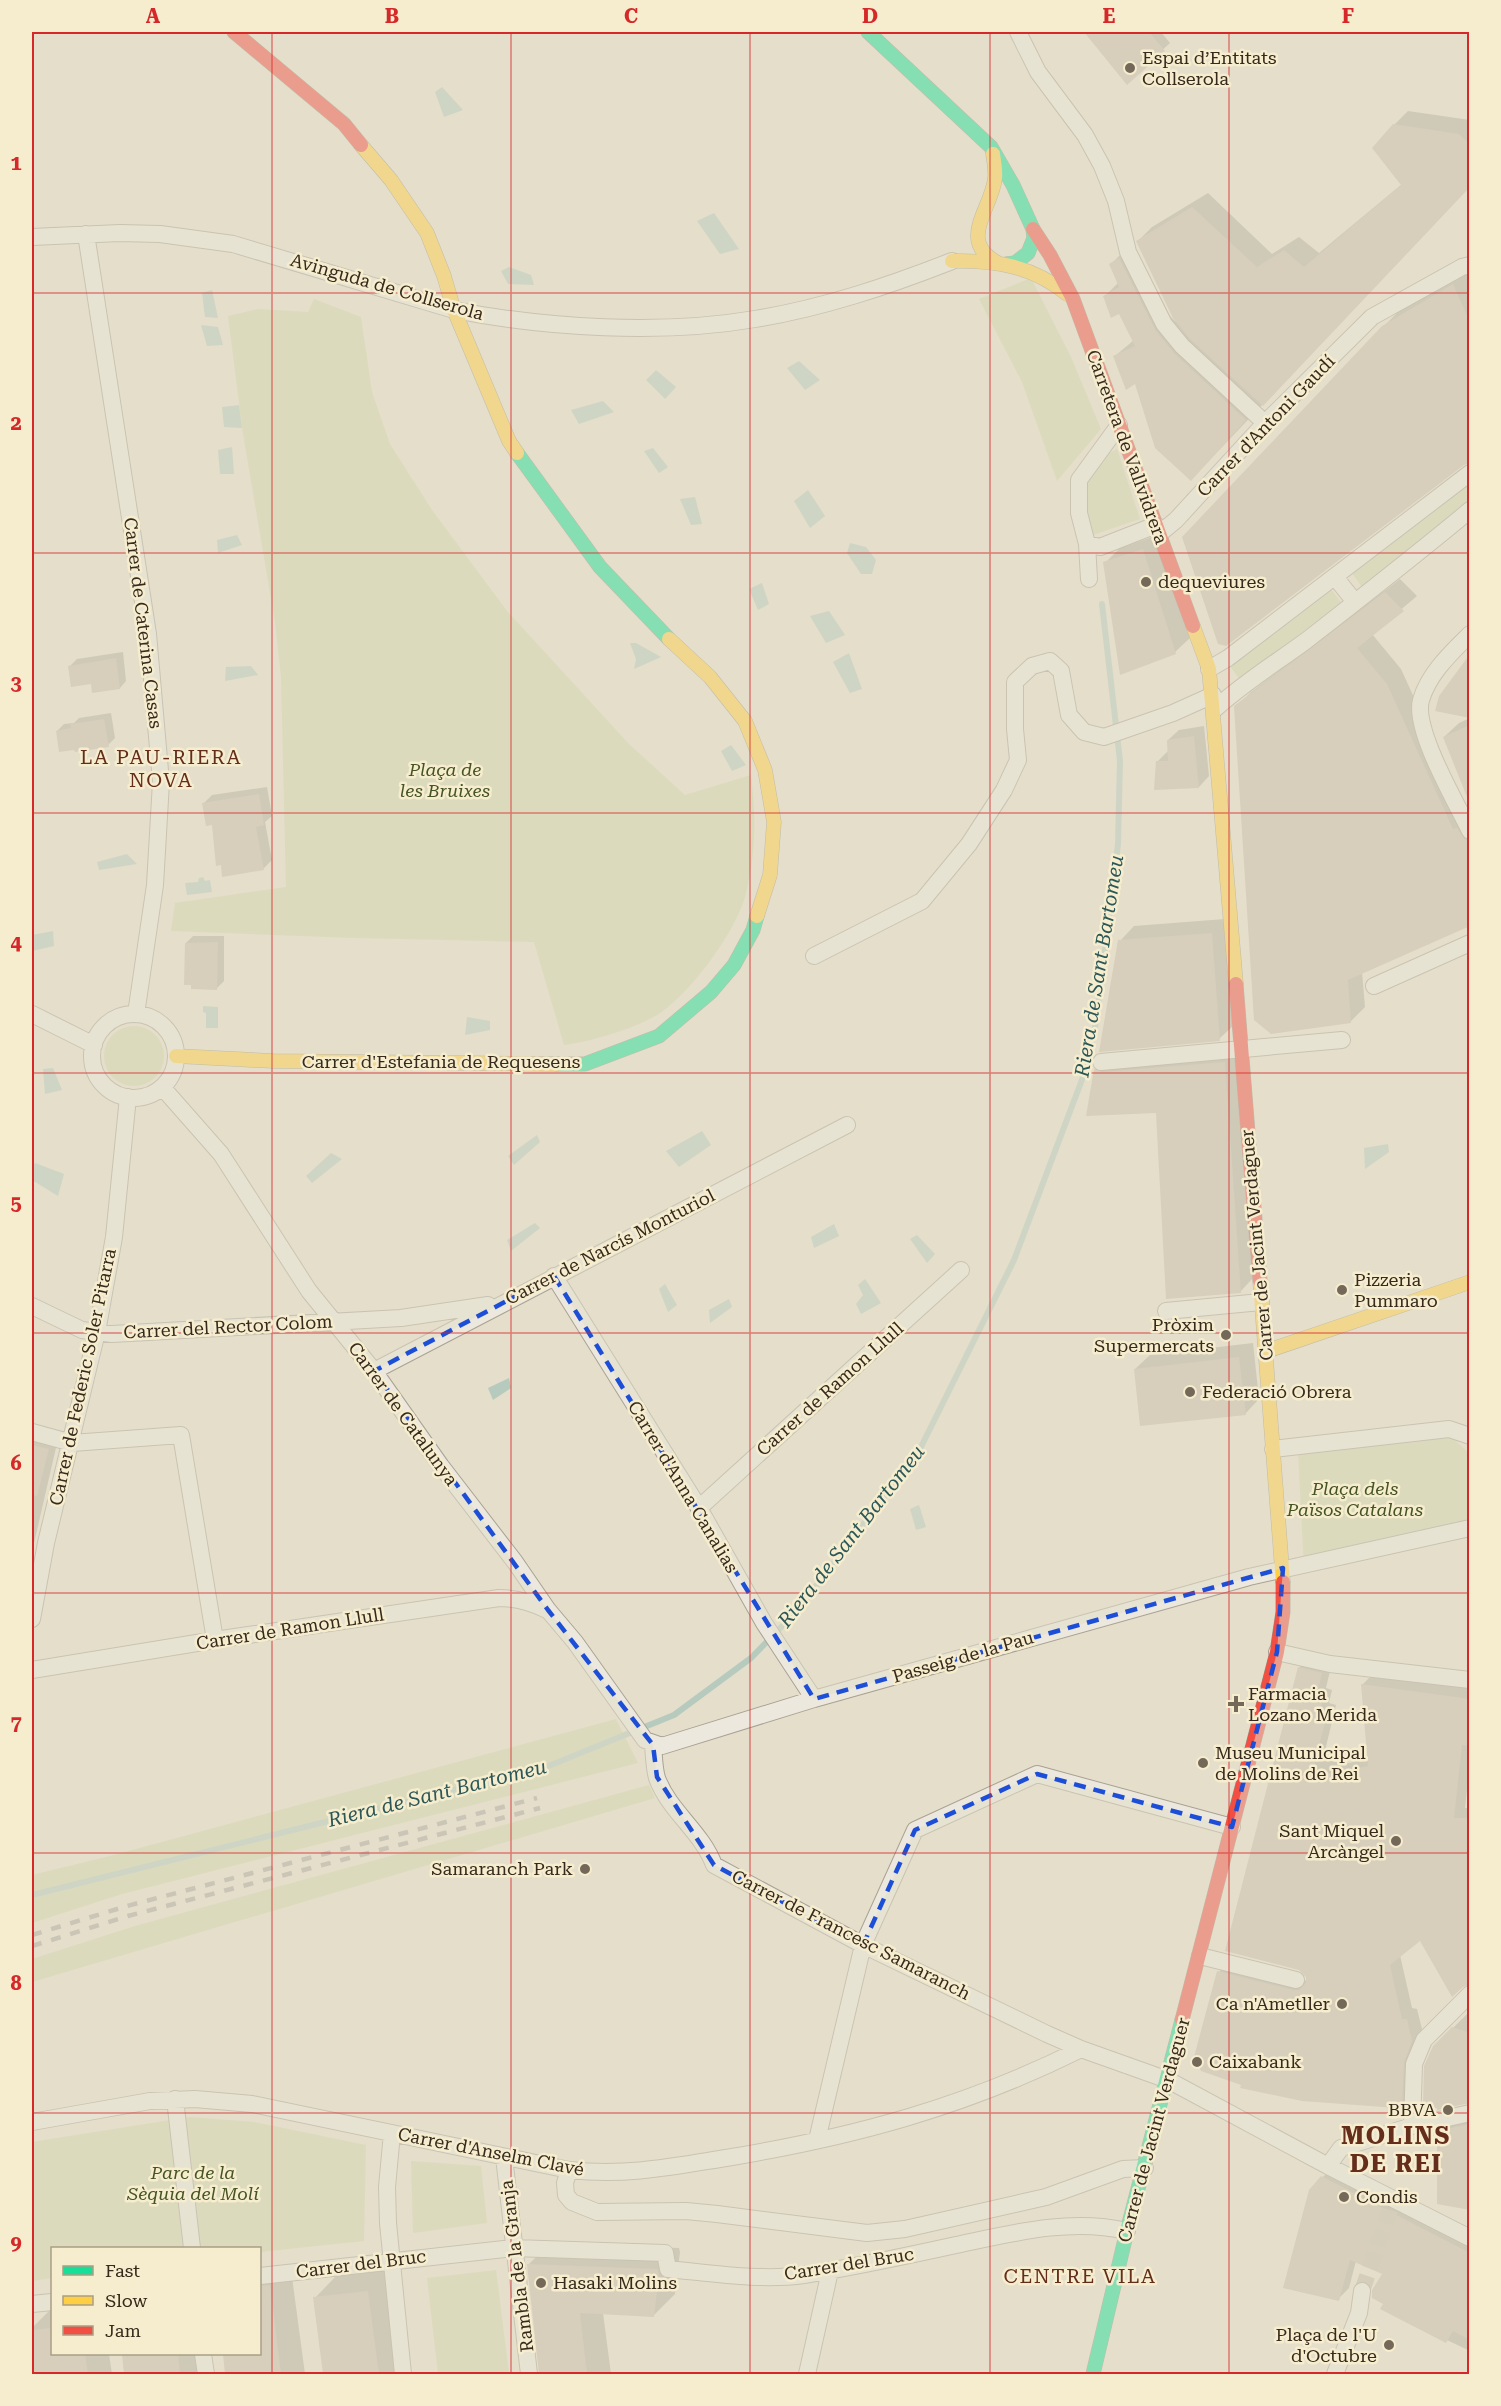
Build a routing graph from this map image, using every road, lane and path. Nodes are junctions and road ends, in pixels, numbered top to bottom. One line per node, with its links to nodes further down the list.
1 (234, 32): 13 (main road, Carrer d'Estefania de Requesens)
2 (868, 32): 4 (main road)
3 (1018, 32): 14 (street)
4 (992, 147): 5 (main road); 6 (main road)
5 (980, 225): 6 (main road); 9 (main road); 10 (main road)
6 (1032, 226): 10 (main road); 12 (main road, Carretera de Vallvidrera)
7 (86, 234): 8 (street, Avinguda de Collserola); 13 (street, Avinguda de Collserola); 31 (street, Carrer de Caterina Casas)
8 (32, 237)
9 (952, 261): 10 (main road); 13 (street, Avinguda de Collserola)
10 (1002, 264): 12 (main road)
11 (1470, 266): 14 (street, Carrer d'Antoni Gaudí)
12 (1073, 299): 15 (main road, Carretera de Vallvidrera)
13 (454, 310): 35 (main road, Carrer d'Estefania de Requesens)
14 (1265, 423): 18 (street, Carrer d'Antoni Gaudí)
15 (1119, 425): 18 (main road, Carretera de Vallvidrera); 19 (street)
16 (1470, 473): 20 (street)
17 (1470, 510): 22 (street)
18 (1157, 529): 19 (street, Carrer d'Antoni Gaudí); 24 (main road, Carretera de Vallvidrera)
19 (1087, 544): 21 (street)
20 (1335, 577): 22 (street); 24 (street)
21 (1089, 579)
22 (1354, 602): 25 (street)
23 (1470, 634): 26 (street)
24 (1209, 669): 25 (main road, Carrer de Jacint Verdaguer)
25 (1214, 702): 28 (street); 34 (main road, Carrer de Jacint Verdaguer)
26 (1470, 831)
27 (1470, 943): 29 (street)
28 (814, 956)
29 (1374, 986)
30 (32, 1014): 33 (street)
31 (136, 1014): 33 (street); 35 (street)
32 (1342, 1040): 34 (street)
33 (94, 1045): 38 (street)
34 (1242, 1049): 36 (street); 43 (main road, Carrer de Jacint Verdaguer)
35 (176, 1056): 37 (street)
36 (1101, 1062)
37 (162, 1087): 38 (street); 47 (street, Carrer de Catalunya)
38 (128, 1098): 48 (street, Carrer de Federic Soler Pitarra)
39 (847, 1125): 41 (street, Carrer de Narcís Monturiol)
40 (962, 1270): 55 (street, Carrer de Ramon Llull)
41 (554, 1276): 44 (street, Carrer de Narcís Monturiol); 55 (street, Carrer d'Anna Canalias)
42 (1470, 1282): 49 (main road)
43 (1261, 1302): 46 (street); 49 (main road, Carrer de Jacint Verdaguer)
44 (502, 1303): 47 (street, Carrer del Rector Colom); 50 (street, Carrer de Narcís Monturiol)
45 (32, 1306): 48 (street, Carrer del Rector Colom)
46 (1166, 1311)
47 (335, 1322): 48 (street, Carrer del Rector Colom); 50 (street, Carrer de Catalunya)
48 (97, 1332): 53 (street, Carrer de Federic Soler Pitarra)
49 (1267, 1351): 54 (main road, Carrer de Jacint Verdaguer)
50 (374, 1371): 58 (street, Carrer de Catalunya)
51 (32, 1432): 53 (street)
52 (1470, 1436): 54 (street)
53 (72, 1443): 59 (street, Carrer de Federic Soler Pitarra); 60 (street)
54 (1273, 1449): 57 (main road, Carrer de Jacint Verdaguer)
55 (699, 1509): 64 (street, Carrer d'Anna Canalias)
56 (1470, 1528): 57 (street)
57 (1283, 1568): 61 (main road, Carrer de Jacint Verdaguer); 64 (street, Passeig de la Pau)
58 (548, 1610): 60 (street, Carrer de Ramon Llull); 65 (street, Carrer de Catalunya)
59 (32, 1618)
60 (215, 1640): 62 (street, Carrer de Ramon Llull)
61 (1277, 1652): 63 (street); 66 (main road, Carrer de Jacint Verdaguer)
62 (32, 1671)
63 (1470, 1680)
64 (814, 1699): 65 (street, Passeig de la Pau)
65 (649, 1743): 67 (street, Carrer de Francesc Samaranch)
66 (1232, 1827): 67 (street); 68 (main road, Carrer de Jacint Verdaguer)
67 (863, 1945): 71 (street, Carrer de Francesc Samaranch); 78 (street)
68 (1200, 1956): 69 (street); 72 (main road, Carrer de Jacint Verdaguer)
69 (1296, 1980)
70 (1470, 1994): 76 (street)
71 (1081, 2049): 72 (street, Carrer de Francesc Samaranch); 78 (street, Carrer d'Anselm Clavé)
72 (1168, 2080): 81 (street, Carrer de Francesc Samaranch); 82 (main road, Carrer de Jacint Verdaguer)
73 (175, 2099): 75 (street, Carrer d'Anselm Clavé); 77 (street, Carrer d'Anselm Clavé); 89 (street)
74 (1470, 2113): 76 (street)
75 (32, 2122)
76 (1412, 2127): 81 (street)
77 (392, 2133): 79 (street, Carrer d'Anselm Clavé); 91 (street)
78 (817, 2140): 83 (street, Carrer d'Anselm Clavé)
79 (504, 2157): 83 (street, Carrer d'Anselm Clavé); 90 (street, Rambla de la Granja)
80 (1122, 2162): 84 (street)
81 (1328, 2166): 86 (street, Carrer de Francesc Samaranch)
82 (1145, 2168): 84 (street); 87 (main road, Carrer de Jacint Verdaguer)
83 (569, 2170): 84 (street)
84 (1099, 2177)
85 (1470, 2223): 86 (street)
86 (1451, 2228): 88 (street, Carrer de Francesc Samaranch)
87 (1127, 2231): 92 (street, Carrer del Bruc); 102 (main road, Carrer de Jacint Verdaguer)
88 (1470, 2238)
89 (192, 2247)
90 (513, 2248): 91 (street, Carrer del Bruc); 92 (street, Carrer del Bruc); 100 (street, Rambla de la Granja)
91 (390, 2261): 93 (street, Carrer del Bruc); 99 (street)
92 (830, 2271): 101 (street)
93 (261, 2276)
94 (1362, 2290): 103 (street)
95 (51, 2302): 96 (street)
96 (32, 2304)
97 (203, 2355): 98 (street)
98 (206, 2374)
99 (403, 2374)
100 (529, 2374)
101 (807, 2374)
102 (1093, 2374)
103 (1335, 2374)

